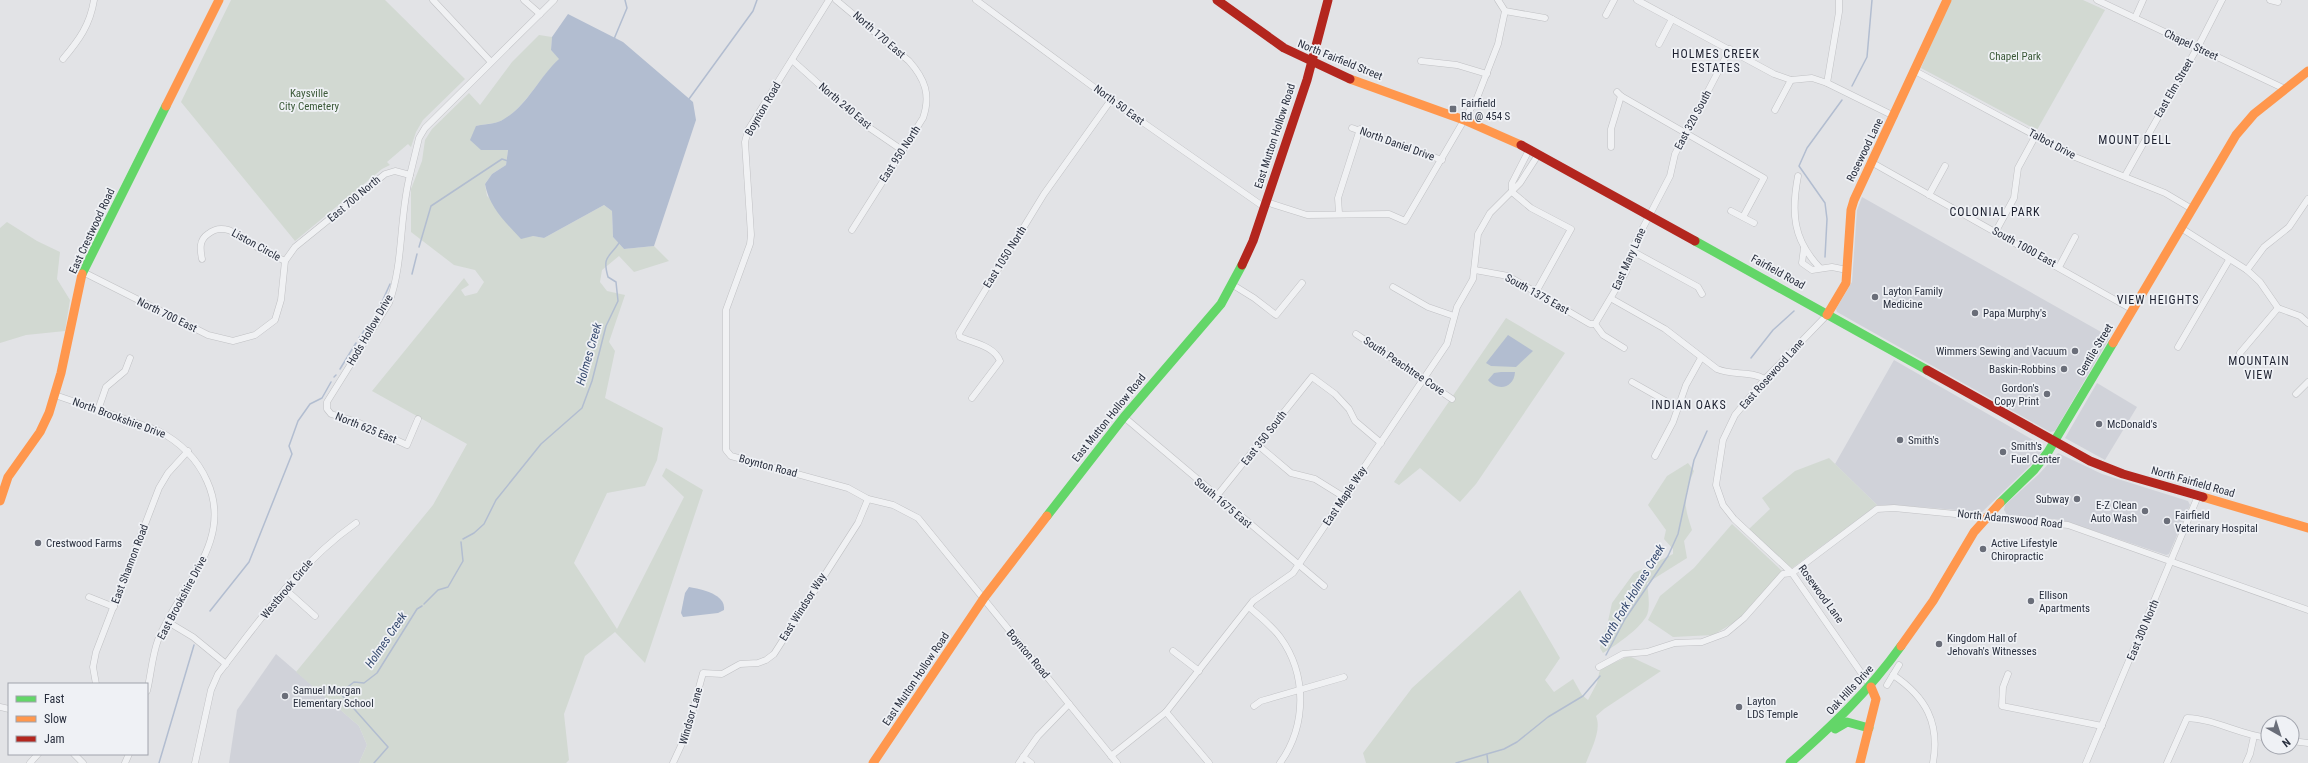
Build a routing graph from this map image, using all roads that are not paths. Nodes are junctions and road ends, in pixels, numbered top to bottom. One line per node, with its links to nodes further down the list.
1 (94, 0): 30 (street)
2 (219, 0): 82 (street, East Crestwood Road)
3 (433, 0): 33 (street)
4 (524, 0): 22 (street)
5 (554, 0): 22 (street)
6 (829, 0): 31 (street, Boynton Road)
7 (836, 0): 37 (street, North 170 East)
8 (976, 0): 42 (street, North 50 East)
9 (1217, 0): 34 (street, North Fairfield Street)
10 (1328, 0): 34 (street, East Mutton Hollow Road)
11 (1498, 0): 21 (street)
12 (1614, 0): 23 (street)
13 (1637, 0): 26 (street)
14 (1839, 0): 40 (street)
15 (1947, 0): 35 (street, Rosewood Lane)
16 (2097, 0): 25 (street, Chapel Street)
17 (2143, 0): 25 (street)
18 (2222, 0): 28 (street, East Elm Street)
19 (2270, 0): 20 (street)
20 (2278, 2)
21 (1505, 12): 24 (street); 38 (street)
22 (540, 14): 33 (street)
23 (1606, 15)
24 (1545, 18)
25 (2135, 18): 28 (street, Chapel Street)
26 (1672, 19): 27 (street); 29 (street)
27 (1659, 44)
28 (2197, 49): 41 (street, Chapel Street); 59 (street, East Elm Street)
29 (1730, 50): 39 (street); 48 (street, East 320 South)
30 (63, 59)
31 (792, 60): 51 (street, North 240 East); 124 (street, Boynton Road)
32 (1421, 61): 38 (street)
33 (491, 62): 57 (street)
34 (1311, 63): 45 (street, North Fairfield Street); 63 (street, East Mutton Hollow Road)
35 (1915, 71): 44 (street, Rosewood Lane); 49 (street, Talbot Drive)
36 (2308, 71): 41 (street, Gentile Street)
37 (919, 72): 51 (street, East 950 North)
38 (1487, 74): 45 (street)
39 (1791, 80): 40 (street); 43 (street)
40 (1827, 83): 44 (street)
41 (2285, 89): 64 (street, Gentile Street)
42 (1111, 100): 63 (street, North 50 East); 107 (street, East 1050 North)
43 (1775, 110)
44 (1894, 116): 55 (street, Rosewood Lane)
45 (1466, 121): 52 (street, Fairfield Road); 54 (street)
46 (1352, 128): 47 (street, North Daniel Drive)
47 (1360, 130): 54 (street, North Daniel Drive); 66 (street)
48 (1686, 133): 50 (street); 67 (street, East 320 South); 68 (street)
49 (2036, 136): 59 (street, Talbot Drive); 72 (street)
50 (1612, 146)
51 (902, 150): 71 (street, East 950 North)
52 (1529, 150): 53 (street, Fairfield Road); 60 (street)
53 (1538, 155): 60 (street, East Maple Way); 67 (street, Fairfield Road)
54 (1442, 160): 66 (street, North 50 East)
55 (1871, 162): 61 (street, South 1000 East); 80 (street, Rosewood Lane)
56 (1945, 166): 61 (street)
57 (410, 176): 77 (street, East 700 North); 110 (street, Hods Hollow Drive)
58 (1798, 176): 80 (street)
59 (2124, 176): 64 (street, Talbot Drive)
60 (1512, 192): 79 (street, East Maple Way); 86 (street)
61 (1929, 195): 72 (street, South 1000 East)
62 (2308, 199): 81 (street)
63 (1265, 205): 66 (street, North 50 East); 84 (street, East Mutton Hollow Road)
64 (2192, 209): 70 (street, Gentile Street)
65 (1730, 211): 68 (street)
66 (1339, 213)
67 (1650, 215): 74 (street, East Mary Lane); 91 (street, Fairfield Road)
68 (1743, 217): 69 (street)
69 (1754, 223)
70 (2181, 228): 76 (street); 90 (street, Gentile Street)
71 (852, 230)
72 (1996, 231): 78 (street, South 1000 East)
73 (2076, 237): 78 (street)
74 (1632, 250): 87 (street); 88 (street, East Mary Lane)
75 (202, 259): 77 (street, Liston Circle)
76 (2230, 260): 81 (street); 96 (street)
77 (285, 261): 82 (street, North 700 East)
78 (2059, 267): 90 (street, South 1000 East)
79 (1475, 270): 86 (street, South 1375 East); 92 (street, East Maple Way)
80 (1847, 270): 91 (street, Rosewood Lane)
81 (2247, 270): 89 (street)
82 (83, 272): 106 (street, East Crestwood Road)
83 (1302, 283): 84 (street)
84 (1233, 285): 112 (street, East Mutton Hollow Road)
85 (1393, 288): 92 (street)
86 (1536, 292): 94 (street, South 1375 East)
87 (1702, 294)
88 (1612, 299): 94 (street, East Mary Lane); 100 (street)
89 (2278, 308): 93 (street); 98 (street)
90 (2133, 310): 114 (street, Gentile Street)
91 (1827, 315): 102 (street, East Rosewood Lane); 114 (street, Fairfield Road)
92 (1454, 316): 101 (street, East Maple Way)
93 (2308, 323)
94 (1595, 324): 97 (street)
95 (1356, 334): 101 (street, South Peachtree Cove)
96 (2178, 347)
97 (1624, 348)
98 (2240, 353)
99 (130, 358): 111 (street)
100 (1701, 358): 102 (street); 109 (street)
101 (1424, 379): 108 (street, South Peachtree Cove); 115 (street, East Maple Way)
102 (1765, 379): 120 (street, East Rosewood Lane)
103 (1632, 382): 109 (street)
104 (2308, 382): 105 (street)
105 (2296, 394)
106 (55, 395): 111 (street, North Brookshire Drive); 125 (street, East Crestwood Road)
107 (972, 398)
108 (1452, 399)
109 (1678, 408): 119 (street)
110 (327, 409): 113 (street, North 625 East)
111 (98, 410): 117 (street, North Brookshire Drive)
112 (1124, 417): 122 (street, South 1675 East); 136 (street, East Mutton Hollow Road)
113 (418, 420)
114 (2055, 442): 118 (street, Fairfield Road); 127 (street, Gentile Street)
115 (1380, 443): 116 (street, East 350 South); 123 (street, East Maple Way)
116 (1259, 446): 122 (street, East 350 South); 123 (street)
117 (188, 451): 126 (street, North Brookshire Drive); 137 (street, East Shannon Road)
118 (2074, 452): 121 (street, North Fairfield Road)
119 (1655, 456)
120 (1716, 485): 132 (street, Rosewood Lane)
121 (2198, 496): 129 (street, North Fairfield Road); 130 (street, East 300 North)
122 (1216, 497): 131 (street, South 1675 East)
123 (1344, 497): 131 (street, East Maple Way)
124 (868, 499): 136 (street, Boynton Road); 148 (street, East Windsor Way)
125 (0, 501)
126 (215, 506): 141 (street, East Brookshire Drive)
127 (1986, 516): 130 (street, North Adamswood Road); 132 (street, North Adamswood Road); 142 (street, Gentile Street)
128 (356, 523): 134 (street, Westbrook Circle)
129 (2308, 528)
130 (2172, 561): 139 (street, North Adamswood Road); 160 (street, East 300 North)
131 (1298, 565): 133 (street, South 1675 East); 138 (street, East Maple Way)
132 (1792, 574): 146 (street, North Adamswood Road); 155 (street, Rosewood Lane)
133 (1324, 586)
134 (285, 588): 140 (street); 144 (street, Westbrook Circle)
135 (89, 598): 137 (street)
136 (984, 598): 157 (street, Boynton Road); 173 (street, East Mutton Hollow Road)
137 (114, 607): 152 (street, East Shannon Road)
138 (1249, 607): 147 (street, East Maple Way); 156 (street)
139 (2308, 610)
140 (315, 616)
141 (168, 622): 144 (street); 154 (street, East Brookshire Drive)
142 (1918, 624): 155 (street, Oak Hills Drive)
143 (1173, 651): 147 (street)
144 (226, 664): 171 (street, Westbrook Circle)
145 (1899, 665): 150 (street)
146 (1599, 667)
147 (1199, 670): 159 (street, East Maple Way)
148 (708, 674): 172 (street, Windsor Lane)
149 (2008, 674): 160 (street)
150 (1894, 675): 153 (street); 181 (street)
151 (1344, 677): 156 (street)
152 (96, 683)
153 (1887, 685)
154 (148, 686)
155 (1871, 687): 161 (street); 164 (street, Oak Hills Drive)
156 (1300, 690): 158 (street); 178 (street)
157 (1069, 704): 167 (street, Boynton Road); 168 (street)
158 (1254, 706)
159 (1166, 712): 167 (street, East Maple Way); 177 (street)
160 (2102, 726): 182 (street, East 300 North)
161 (1869, 728): 164 (street); 180 (street)
162 (2254, 736): 163 (street); 183 (street); 184 (street)
163 (2260, 737)
164 (1808, 748): 179 (street, Oak Hills Drive)
165 (37, 755): 169 (street)
166 (75, 755): 170 (street)
167 (1111, 756): 176 (street, Boynton Road)
168 (1023, 757): 174 (street); 175 (street)
169 (30, 763)
170 (83, 763)
171 (195, 763)
172 (673, 763)
173 (874, 763)
174 (1019, 763)
175 (1031, 763)
176 (1117, 763)
177 (1208, 763)
178 (1280, 763)
179 (1790, 763)
180 (1860, 763)
181 (1933, 763)
182 (2086, 763)
183 (2168, 763)
184 (2246, 763)

